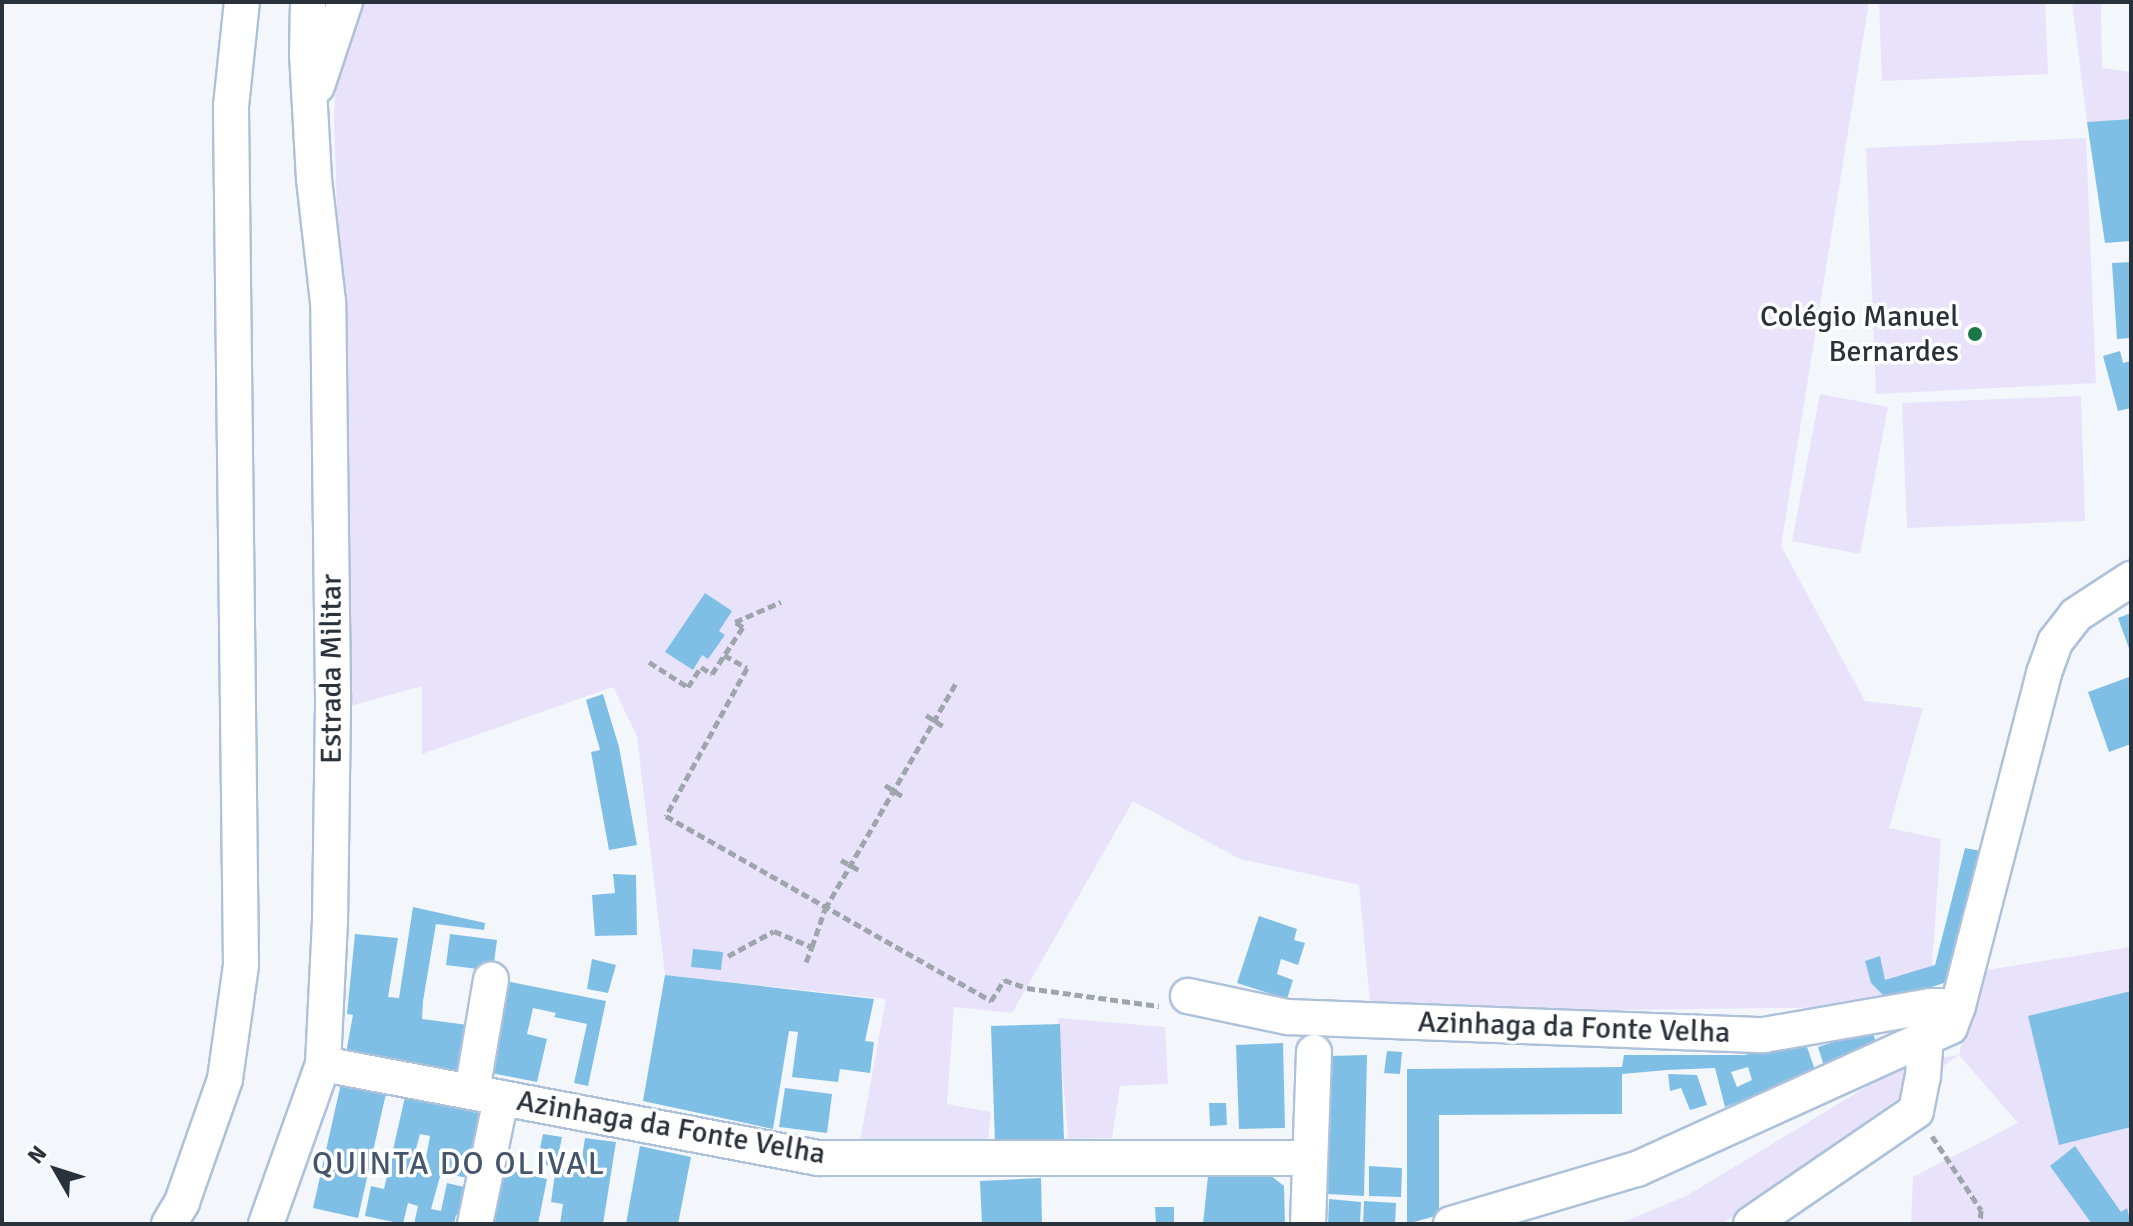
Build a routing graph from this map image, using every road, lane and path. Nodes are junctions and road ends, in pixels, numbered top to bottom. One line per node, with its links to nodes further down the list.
1 (242, 2): 32 (street)
2 (308, 2): 4 (street, Estrada Militar)
3 (345, 2): 4 (street, Estrada Militar)
4 (311, 106): 28 (street, Estrada Militar)
5 (2131, 579): 25 (street)
6 (781, 602): 7 (path)
7 (724, 655): 8 (path); 19 (path)
8 (649, 662)
9 (956, 683): 11 (path)
10 (926, 715): 11 (path)
11 (936, 721): 12 (path); 14 (path)
12 (943, 726)
13 (885, 785): 14 (path)
14 (895, 791): 15 (path); 17 (path)
15 (905, 798)
16 (841, 860): 17 (path)
17 (851, 866): 18 (path); 19 (path)
18 (859, 870)
19 (825, 909): 20 (path); 24 (path)
20 (812, 947): 21 (path); 22 (path)
21 (728, 956)
22 (806, 962)
23 (491, 980): 29 (street)
24 (1188, 996): 25 (street, Azinhaga da Fonte Velha)
25 (1945, 1006): 26 (street)
26 (1923, 1040): 30 (street); 36 (street)
27 (1314, 1052): 31 (street)
28 (323, 1064): 29 (street, Azinhaga da Fonte Velha); 33 (street, Estrada Militar)
29 (486, 1095): 31 (street, Azinhaga da Fonte Velha); 34 (street)
30 (1916, 1111): 37 (street); 38 (path)
31 (1310, 1158): 35 (street)
32 (169, 1224)
33 (266, 1224)
34 (475, 1224)
35 (1308, 1224)
36 (1451, 1224)
37 (1751, 1224)
38 (1980, 1224)

